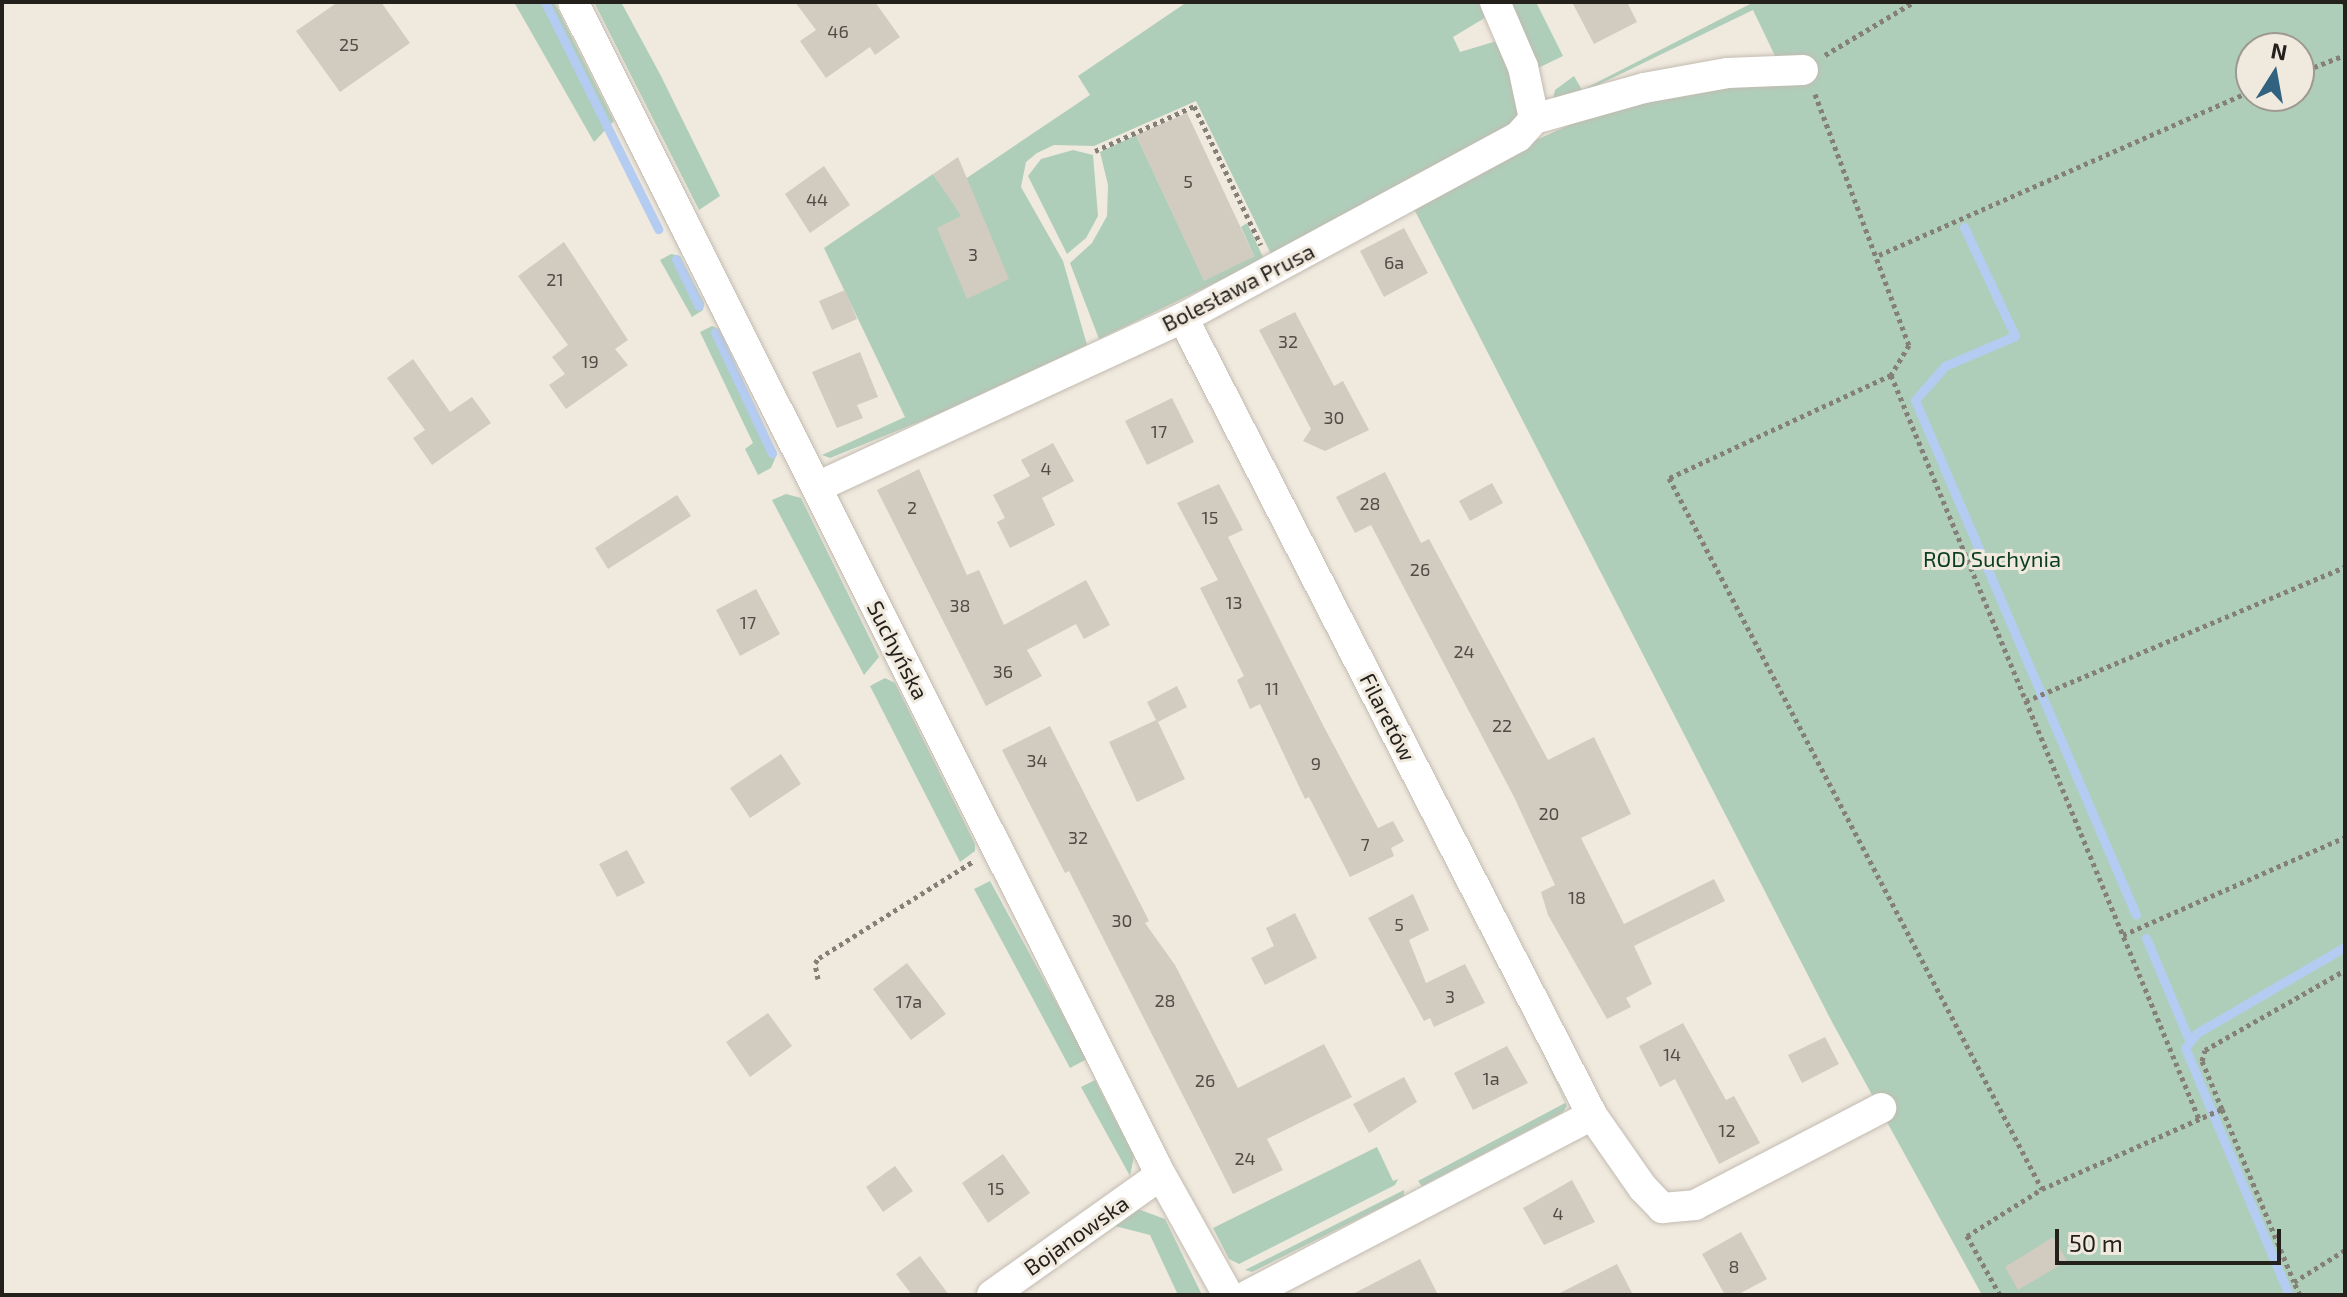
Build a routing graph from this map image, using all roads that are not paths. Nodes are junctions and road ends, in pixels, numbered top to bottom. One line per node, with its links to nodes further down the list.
1 (573, 2): 6 (street, Suchyńska)
2 (1495, 2): 4 (street)
3 (1810, 70): 4 (street)
4 (1534, 119): 5 (street, Bolesława Prusa)
5 (1183, 318): 6 (street, Bolesława Prusa); 8 (street, Filaretów)
6 (817, 487): 9 (street, Suchyńska)
7 (1881, 1108): 8 (street, Filaretów)
8 (1592, 1115): 12 (street)
9 (1161, 1175): 10 (street, Bojanowska); 11 (street, Suchyńska)
10 (992, 1295)
11 (1228, 1295)
12 (1248, 1295)

